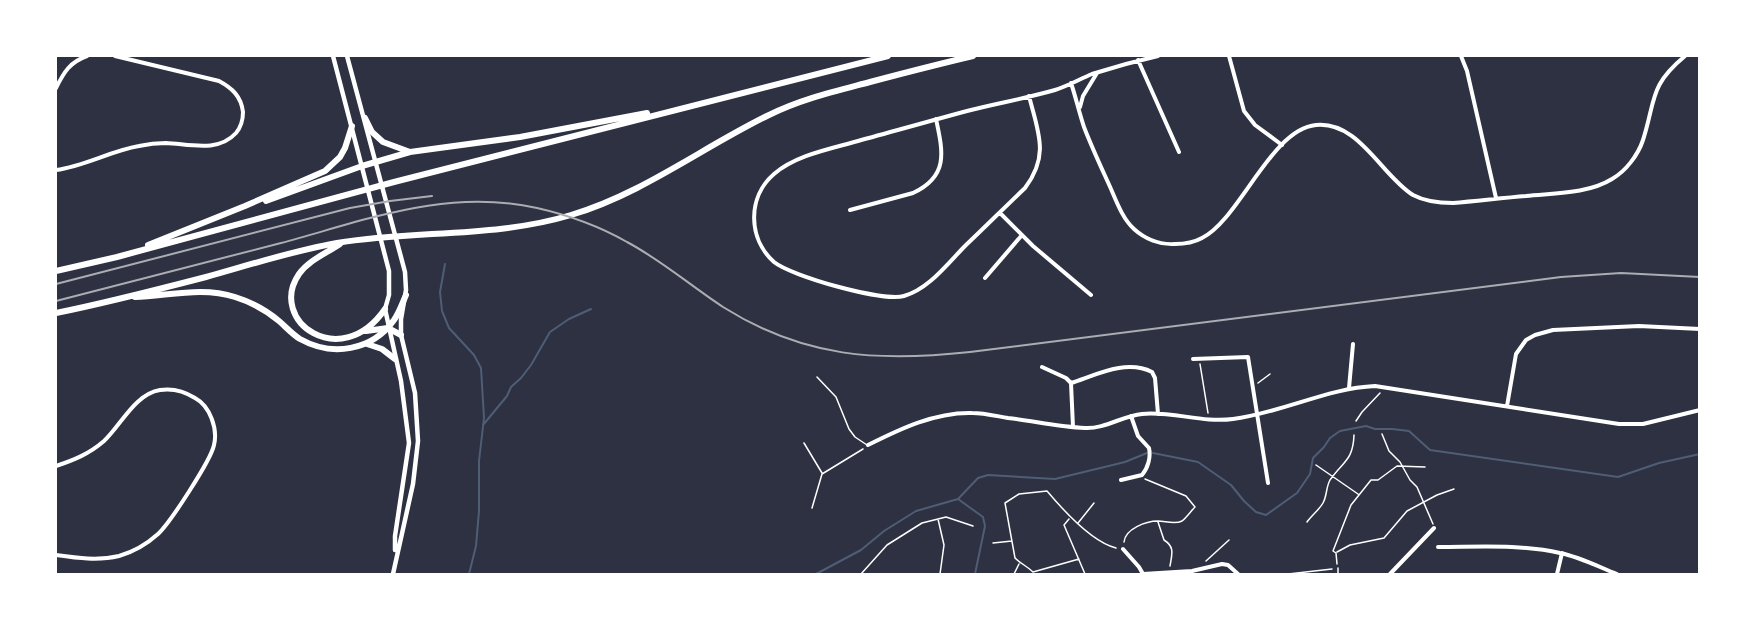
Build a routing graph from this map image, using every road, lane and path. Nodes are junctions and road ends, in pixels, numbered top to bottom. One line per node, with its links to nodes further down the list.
1 (87, 56): 14 (street)
2 (115, 56): 26 (street)
3 (332, 56): 20 (street)
4 (347, 56): 18 (street)
5 (888, 56): 16 (highway)
6 (973, 56): 32 (highway)
7 (1158, 56): 11 (street)
8 (1229, 56): 21 (street)
9 (1461, 56): 27 (street)
10 (1685, 56): 27 (street)
11 (1138, 60): 12 (street); 23 (street)
12 (1098, 73): 13 (street); 17 (street)
13 (1071, 83): 15 (street); 17 (street)
14 (56, 88)
15 (1029, 96): 19 (street); 30 (street)
16 (698, 104): 22 (highway); 33 (highway)
17 (1080, 108): 21 (street)
18 (365, 118): 22 (highway); 24 (street)
19 (936, 119): 29 (street); 30 (street)
20 (352, 126): 25 (street); 28 (highway)
21 (1282, 145): 27 (street)
22 (410, 152): 24 (highway)
23 (1179, 152)
24 (376, 161): 25 (highway); 36 (street)
25 (362, 166): 28 (highway); 39 (street)
26 (56, 170)
27 (1497, 198)
28 (245, 206): 33 (highway)
29 (850, 210)
30 (1000, 213): 31 (street)
31 (1022, 235): 35 (street); 37 (street)
32 (343, 242): 38 (highway); 43 (highway)
33 (117, 257): 34 (highway)
34 (56, 272)
35 (985, 278)
36 (406, 295): 41 (highway); 44 (street)
37 (1091, 295)
38 (119, 298): 40 (highway); 45 (highway)
39 (385, 309): 41 (street); 43 (highway)
40 (56, 313)
41 (388, 328): 43 (highway); 44 (highway); 45 (highway); 47 (street)
42 (1700, 329): 57 (street)
43 (362, 332)
44 (401, 335): 98 (street)
45 (367, 344): 47 (highway)
46 (1353, 344): 55 (street)
47 (395, 359): 98 (street)
48 (1193, 359): 49 (street)
49 (1199, 360): 54 (street); 62 (path)
50 (1042, 367): 53 (street)
51 (1270, 374): 54 (path)
52 (817, 377): 68 (lane)
53 (1071, 382): 59 (street); 64 (street)
54 (1253, 387): 60 (street)
55 (1349, 388): 56 (street); 60 (street)
56 (1385, 388): 57 (street); 63 (path)
57 (1507, 406): 58 (street)
58 (1700, 410)
59 (1158, 414): 61 (street); 62 (street)
60 (1258, 414): 62 (street); 77 (street)
61 (1131, 416): 64 (street); 74 (street)
62 (1209, 420)
63 (1356, 421)
64 (1073, 427): 68 (street)
65 (1382, 434): 71 (path)
66 (1354, 435): 75 (path)
67 (804, 443): 73 (path)
68 (868, 445): 73 (path)
69 (56, 465): 97 (street)
70 (1316, 465): 75 (path)
71 (1403, 466): 72 (path); 79 (path); 80 (path)
72 (1425, 467)
73 (822, 474): 82 (path)
74 (1138, 476): 76 (street); 85 (path)
75 (1333, 477): 79 (path); 86 (path)
76 (1121, 480)
77 (1268, 483)
78 (1454, 489): 80 (path)
79 (1359, 495): 95 (path)
80 (1424, 502): 89 (path); 95 (path)
81 (1094, 503): 87 (path)
82 (812, 508)
83 (1070, 518): 87 (path); 91 (path); 99 (path)
84 (938, 519): 88 (path); 103 (path); 106 (path)
85 (1158, 521): 94 (path); 104 (path)
86 (1307, 522)
87 (1077, 524): 94 (path)
88 (973, 526)
89 (1434, 528): 113 (street)
90 (1229, 540): 101 (path)
91 (1013, 541): 92 (path); 100 (path)
92 (993, 543)
93 (1438, 548): 96 (street)
94 (1123, 549): 109 (street)
95 (1336, 553): 102 (path)
96 (1562, 553): 114 (street); 115 (street)
97 (56, 555)
98 (396, 556): 105 (street)
99 (1078, 560): 100 (path); 108 (path)
100 (1020, 563): 107 (path)
101 (1207, 568): 104 (street); 110 (street)
102 (1338, 568): 111 (path); 112 (lane)
103 (939, 573)
104 (1170, 573): 109 (street)
105 (393, 574)
106 (861, 574)
107 (1014, 574)
108 (1085, 574)
109 (1143, 574)
110 (1238, 574)
111 (1288, 574)
112 (1338, 574)
113 (1390, 574)
114 (1557, 574)
115 (1617, 574)

